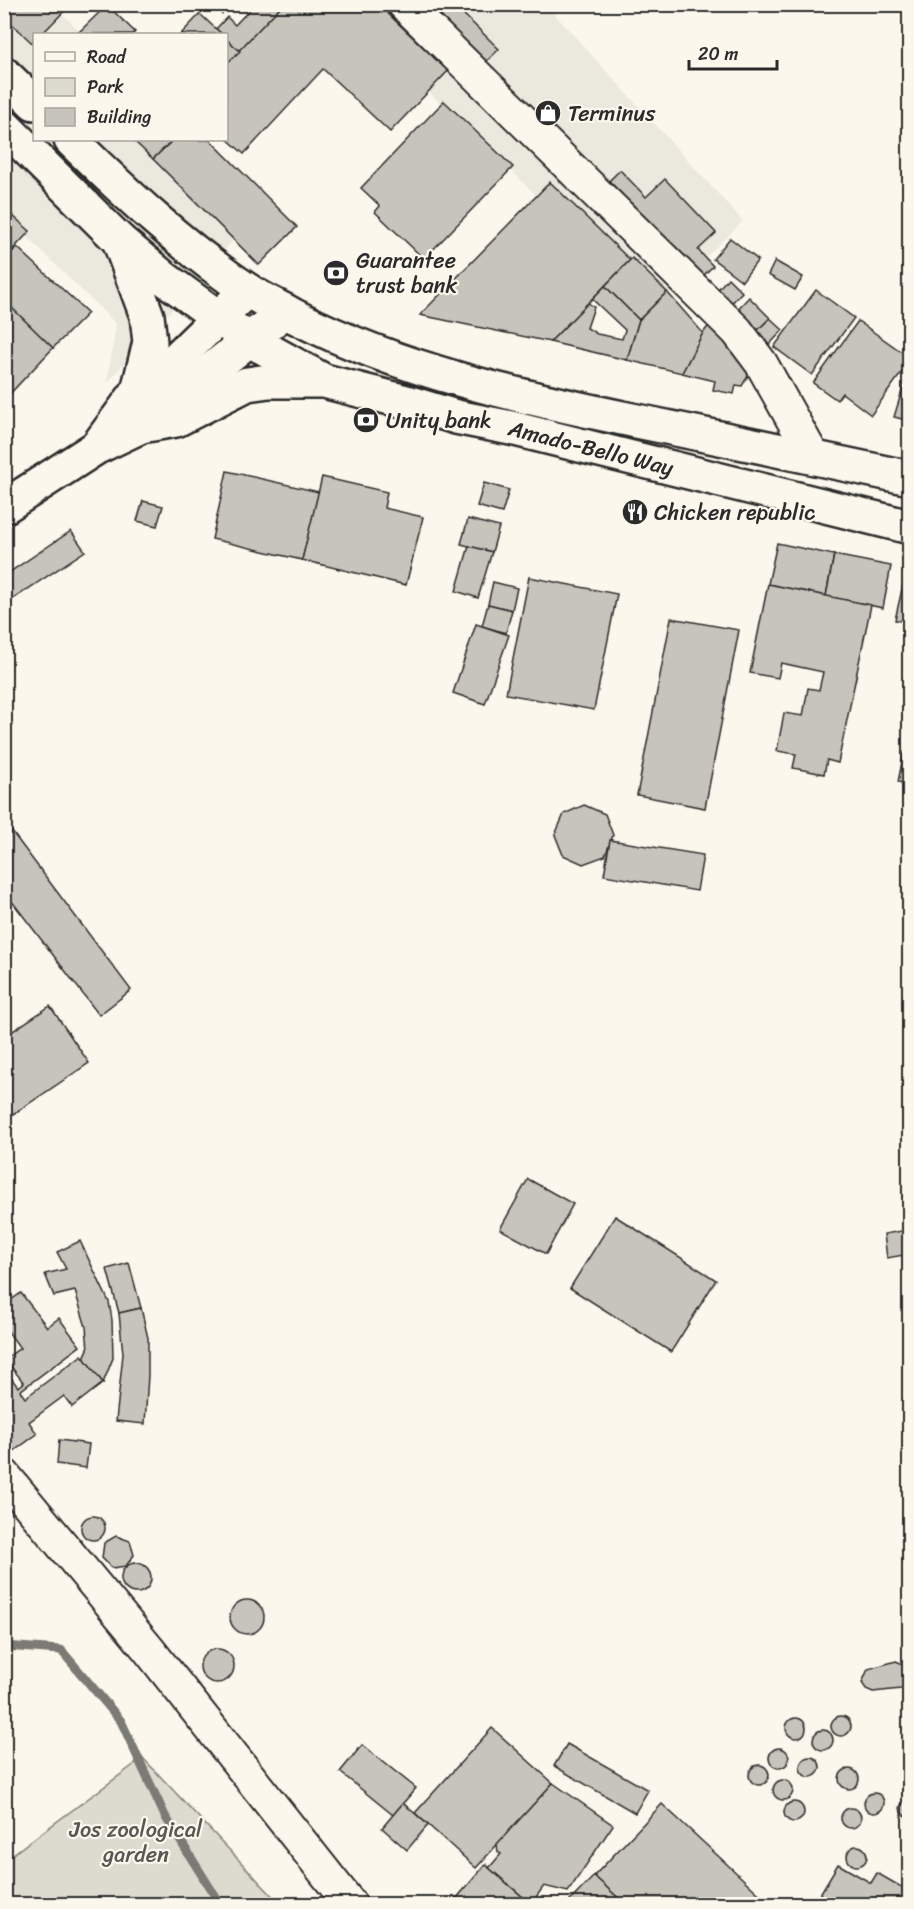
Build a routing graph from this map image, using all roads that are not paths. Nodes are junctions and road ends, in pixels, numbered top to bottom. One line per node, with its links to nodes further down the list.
1 (404, 4): 15 (street)
2 (4, 74): 3 (main road)
3 (33, 103)
4 (4, 126): 6 (main road, Amado-Bello Way)
5 (72, 141): 7 (main road, Amado-Bello Way)
6 (119, 240): 9 (main road, Amado-Bello Way); 12 (main road)
7 (247, 290): 8 (main road, Amado-Bello Way); 9 (main road)
8 (285, 311): 10 (main road); 15 (main road, Amado-Bello Way)
9 (219, 318): 10 (main road, Amado-Bello Way); 12 (main road)
10 (248, 339): 11 (main road, Amado-Bello Way); 13 (main road)
11 (324, 381): 13 (main road); 18 (main road, Amado-Bello Way)
12 (138, 391): 14 (main road)
13 (141, 426): 14 (main road)
14 (97, 447): 17 (main road)
15 (814, 458): 16 (main road, Amado-Bello Way)
16 (909, 478)
17 (4, 507)
18 (909, 527)
19 (4, 1475): 20 (street)
20 (350, 1905)

